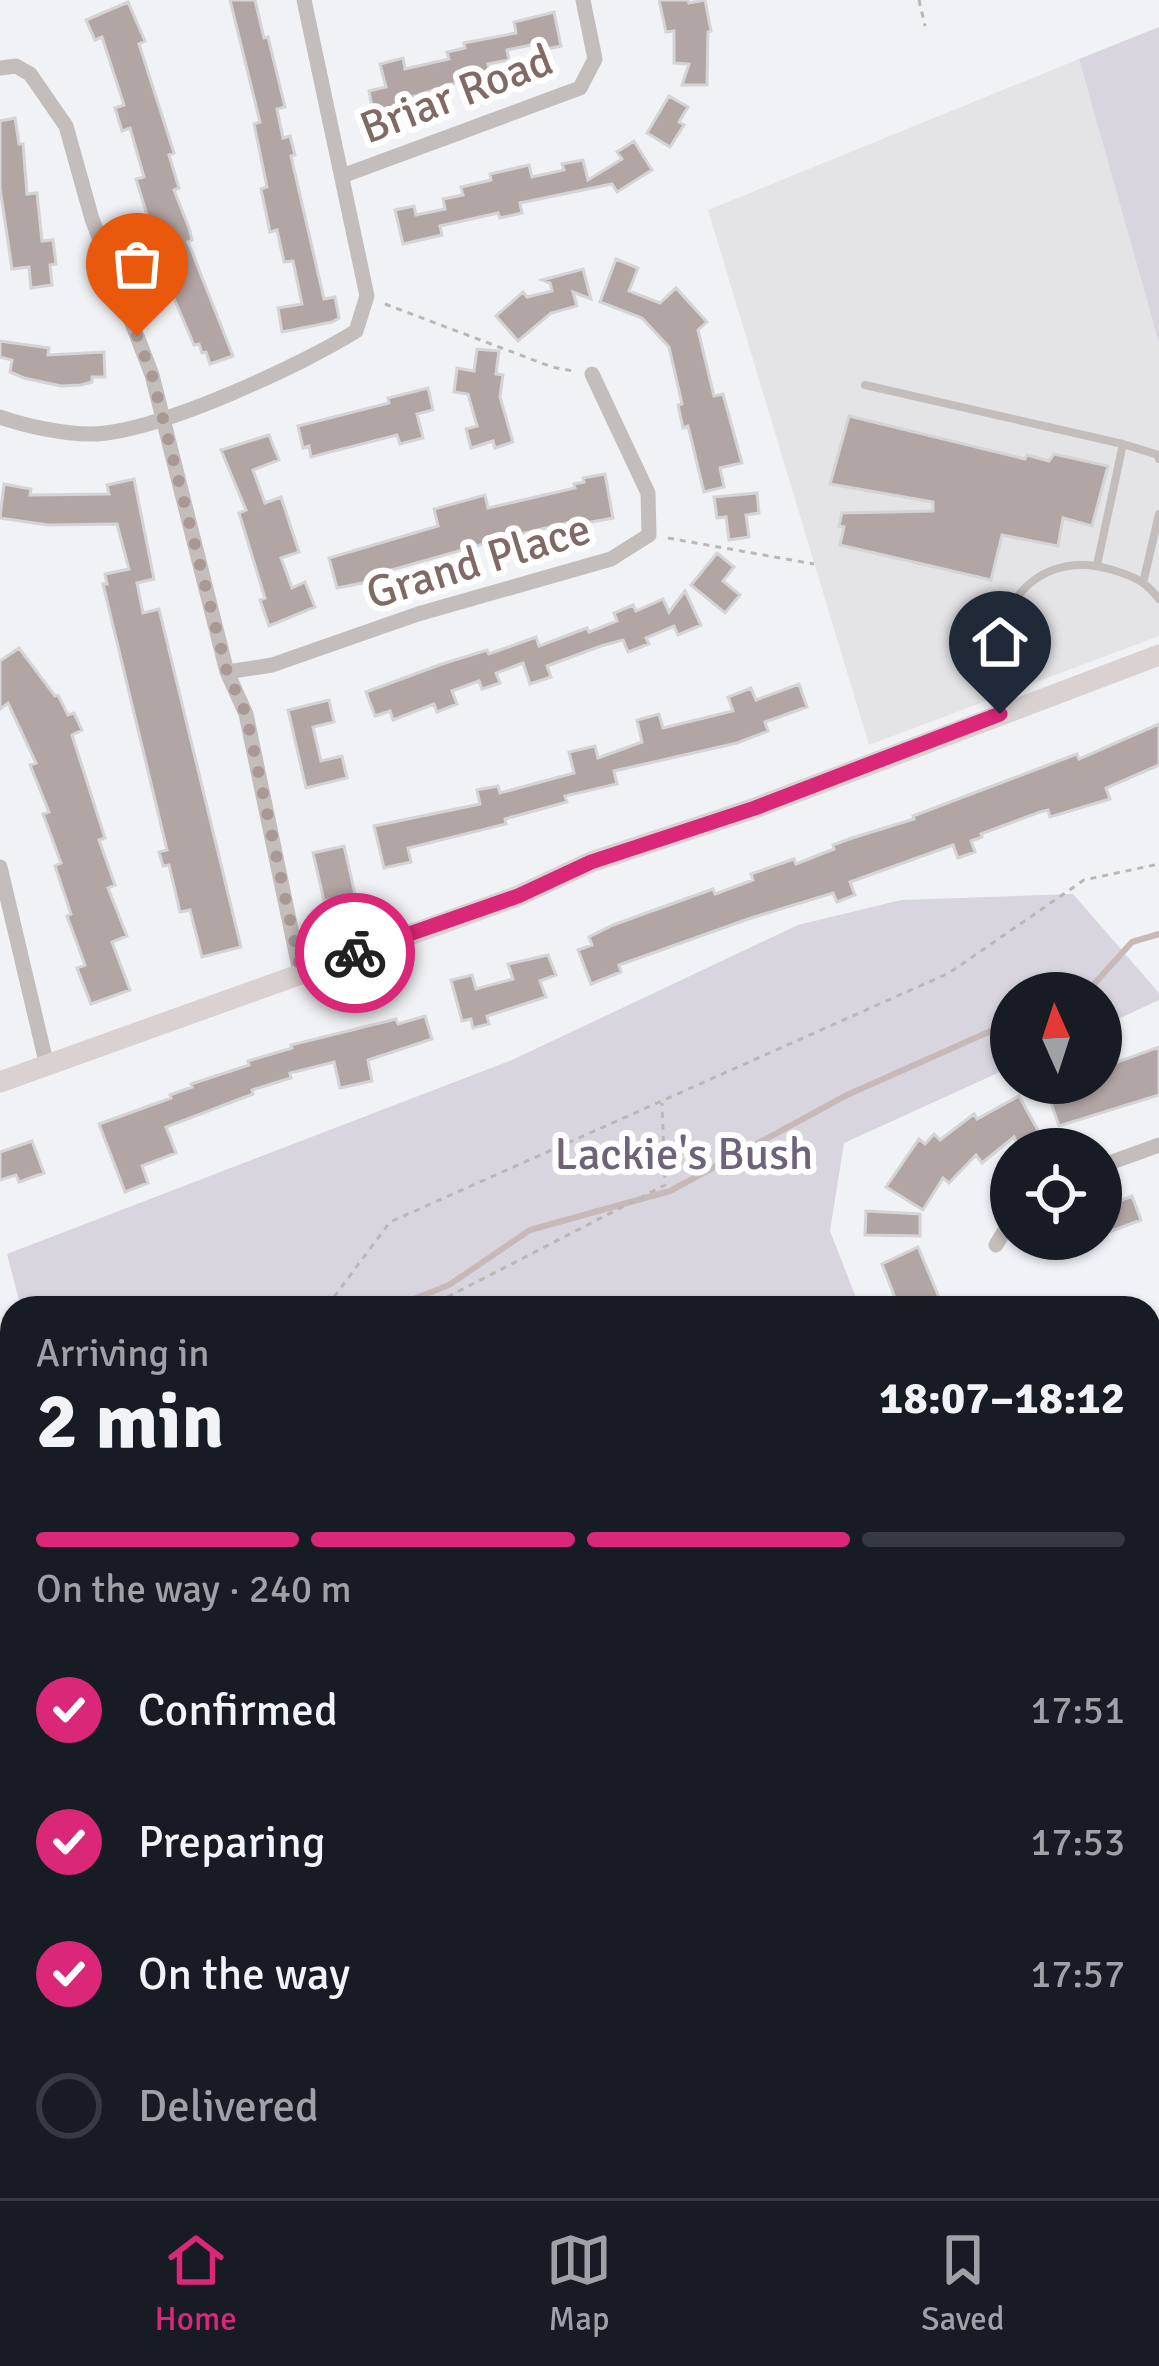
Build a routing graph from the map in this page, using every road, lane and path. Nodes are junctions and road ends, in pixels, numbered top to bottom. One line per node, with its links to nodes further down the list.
1 (304, 0): 6 (street)
2 (583, 0): 6 (street, Briar Road)
3 (919, 0): 4 (path)
4 (925, 26)
5 (0, 68): 11 (street)
6 (342, 176): 7 (street)
7 (367, 296): 8 (path); 11 (street)
8 (592, 374): 15 (street, Grand Place)
9 (865, 386): 12 (lane)
10 (0, 417): 11 (street)
11 (162, 420): 21 (street)
12 (1124, 445): 13 (lane); 17 (lane)
13 (1159, 459)
14 (1159, 514): 18 (lane)
15 (650, 535): 16 (path); 21 (street, Grand Place)
16 (814, 564)
17 (1097, 565): 18 (lane); 22 (lane)
18 (1144, 580): 19 (lane)
19 (1159, 599)
20 (1159, 655): 22 (street)
21 (227, 672): 26 (street)
22 (1000, 714): 26 (street)
23 (1159, 864): 29 (path)
24 (0, 867): 25 (street)
25 (5, 908): 27 (street)
26 (301, 972): 27 (street)
27 (46, 1066): 28 (street)
28 (0, 1082)
29 (662, 1101): 32 (path); 33 (path)
30 (1159, 1145): 31 (street)
31 (1122, 1158)
32 (335, 1296)
33 (449, 1296)

